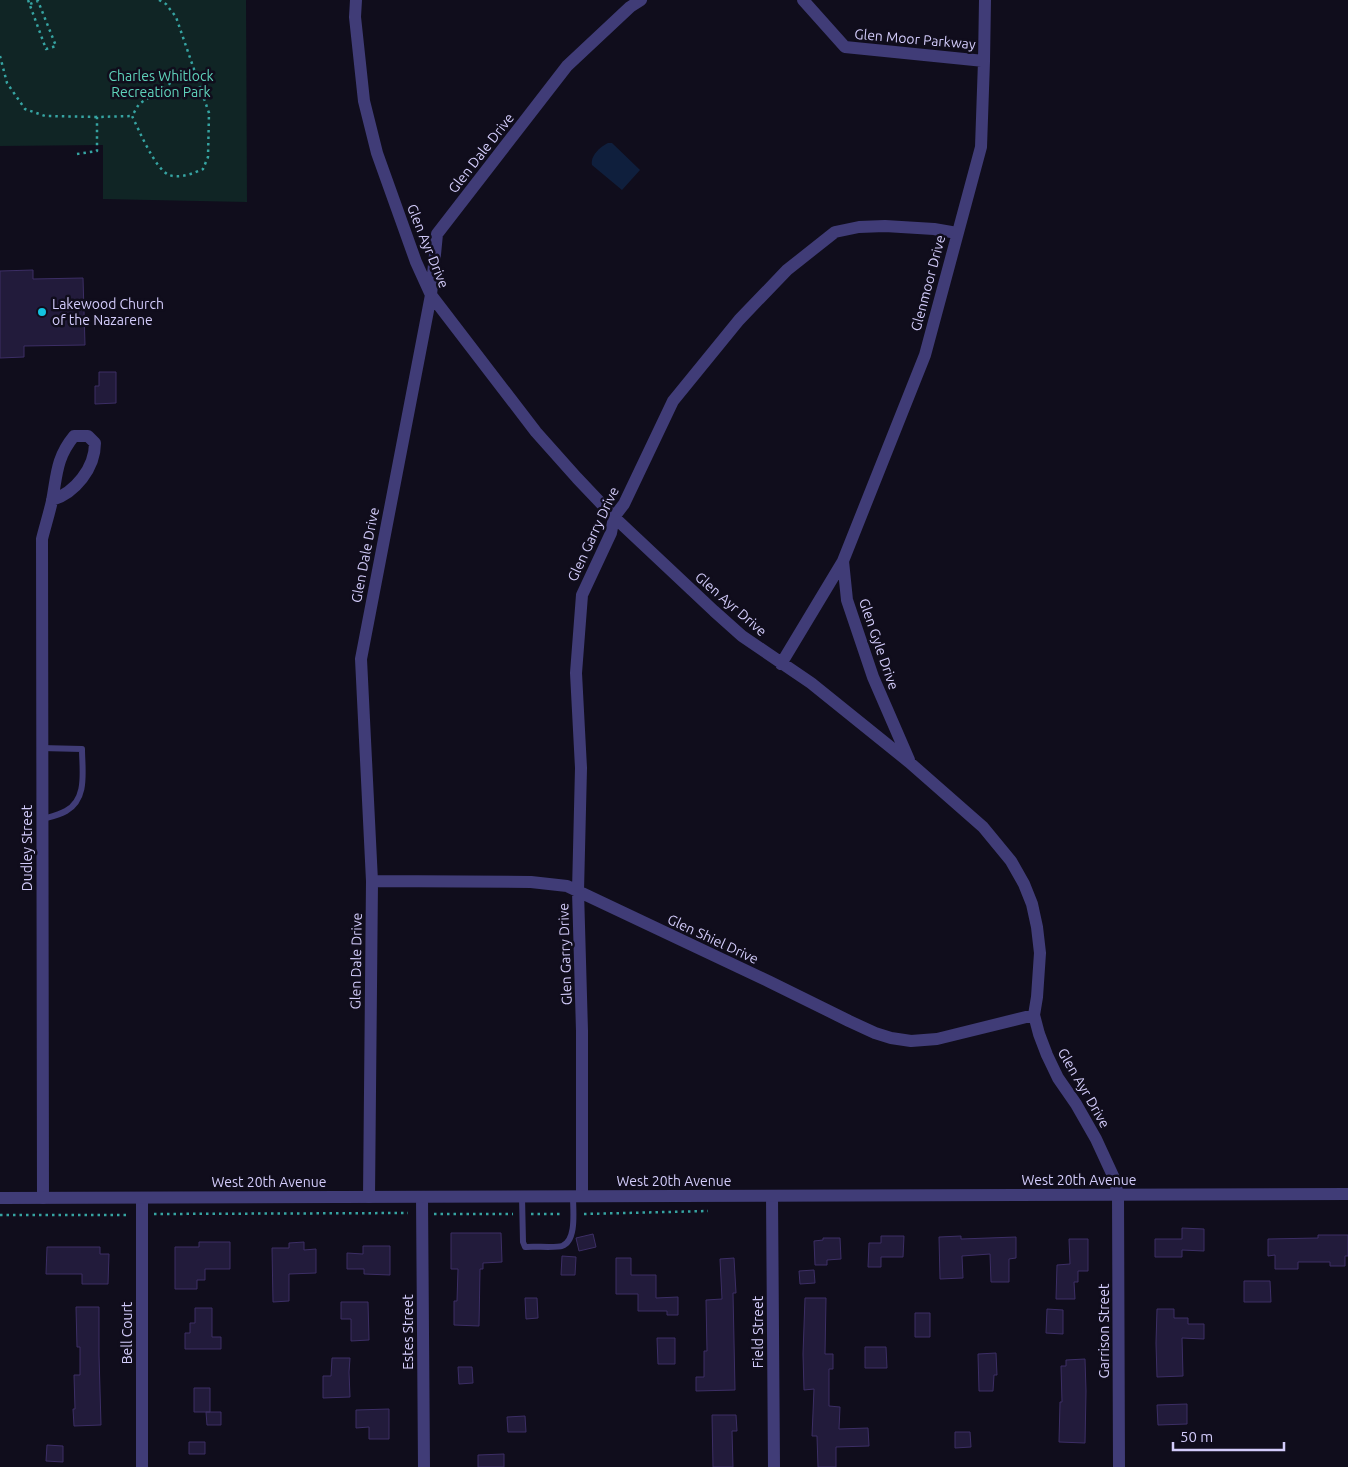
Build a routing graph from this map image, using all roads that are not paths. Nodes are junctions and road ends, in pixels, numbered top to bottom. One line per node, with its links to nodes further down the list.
1 (356, 0): 7 (street, Glen Ayr Drive)
2 (641, 0): 7 (street, Glen Dale Drive)
3 (804, 0): 5 (street, Glen Moor Parkway)
4 (985, 0): 5 (street, Glenmoor Drive)
5 (984, 60): 6 (street, Glenmoor Drive)
6 (957, 233): 9 (street, Glen Garry Drive); 10 (street, Glenmoor Drive)
7 (431, 295): 9 (street, Glen Ayr Drive); 15 (street, Glen Dale Drive)
8 (52, 500): 8 (street, Dudley Street); 12 (street, Dudley Street)
9 (614, 517): 11 (street, Glen Ayr Drive); 16 (street, Glen Garry Drive)
10 (843, 561): 11 (street); 13 (street, Glen Gyle Drive)
11 (781, 664): 13 (street, Glen Ayr Drive)
12 (41, 748): 14 (street, Dudley Street); 14 (lane)
13 (909, 762): 17 (street, Glen Ayr Drive)
14 (42, 819): 26 (street, Dudley Street)
15 (372, 881): 16 (street, Glen Shiel Drive); 21 (street, Glen Dale Drive)
16 (578, 891): 17 (street, Glen Shiel Drive); 24 (street, Glen Garry Drive)
17 (1034, 1015): 19 (street, Glen Ayr Drive)
18 (1348, 1194): 19 (street, West 20th Avenue)
19 (1118, 1195): 20 (street, West 20th Avenue); 31 (street, Garrison Street)
20 (772, 1196): 24 (street, West 20th Avenue); 30 (street, Field Street)
21 (369, 1197): 22 (street, West 20th Avenue); 27 (street, West 20th Avenue)
22 (422, 1197): 23 (street, West 20th Avenue); 29 (street, Estes Street)
23 (522, 1197): 24 (street, West 20th Avenue); 24 (lane)
24 (578, 1197)
25 (0, 1198): 26 (street, West 20th Avenue)
26 (43, 1198): 27 (street, West 20th Avenue)
27 (142, 1198): 28 (street, Bell Court)
28 (142, 1467)
29 (424, 1467)
30 (774, 1467)
31 (1119, 1467)

